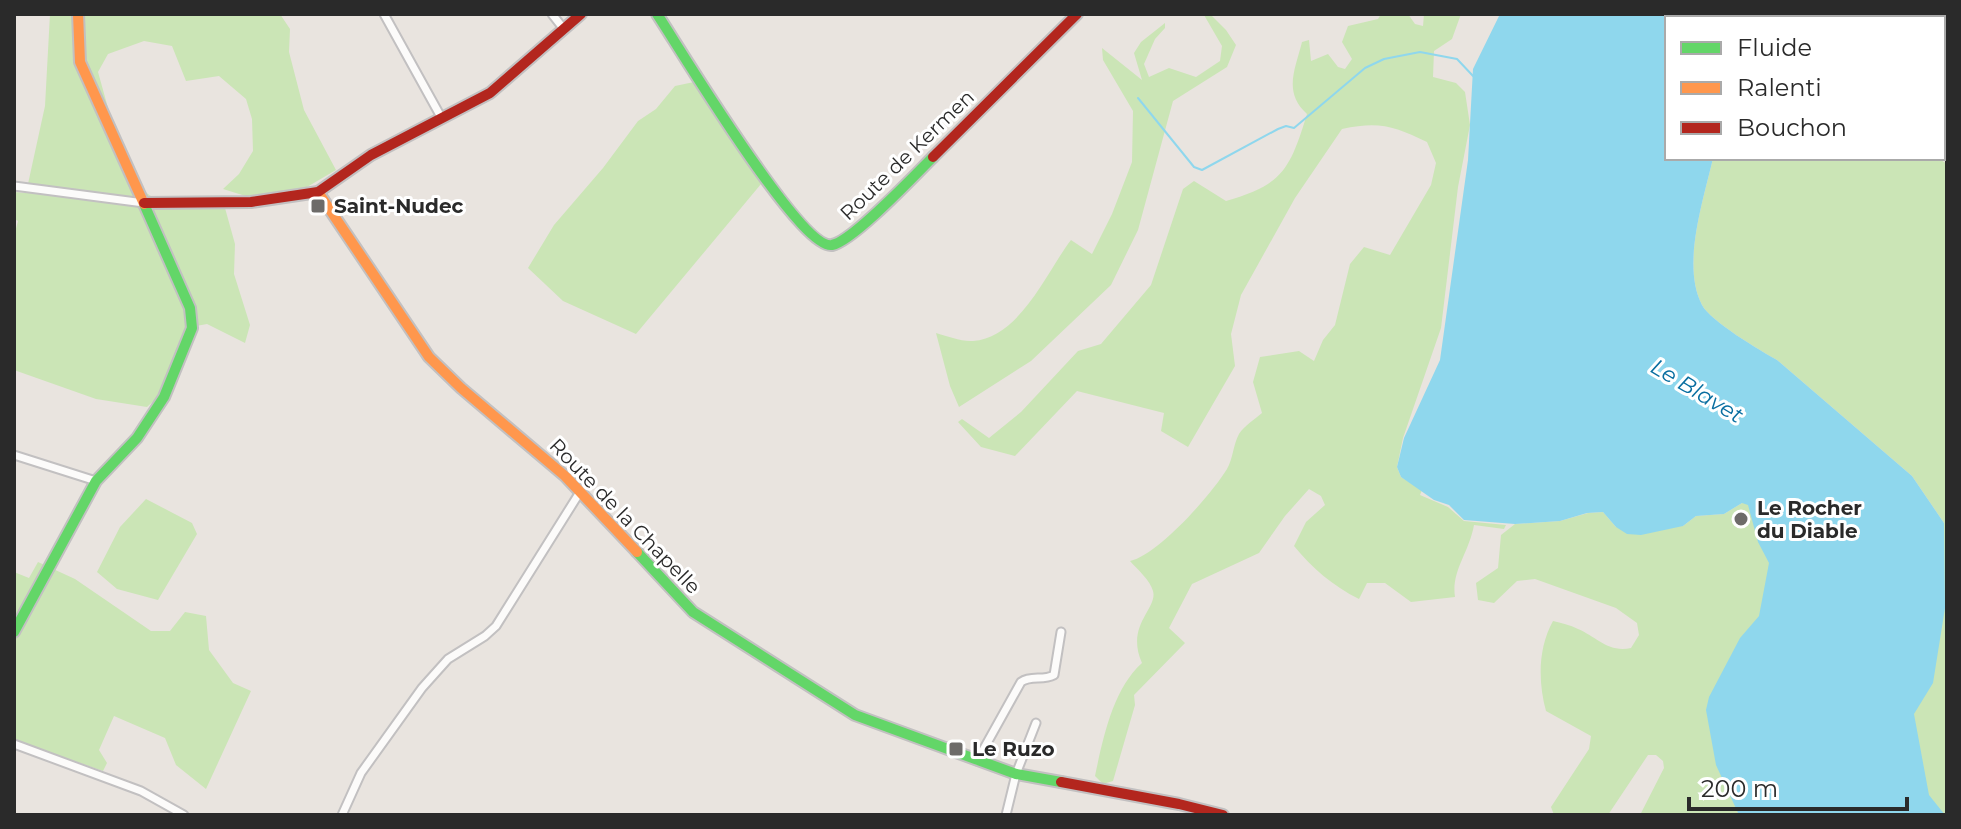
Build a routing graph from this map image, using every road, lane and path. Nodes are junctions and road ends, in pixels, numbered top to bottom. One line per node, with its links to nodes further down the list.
1 (78, 14): 11 (street)
2 (384, 14): 8 (street)
3 (552, 14): 7 (street)
4 (581, 14): 7 (street)
5 (657, 14): 6 (street, Route de Kermen)
6 (1077, 14)
7 (563, 28): 8 (street)
8 (441, 117): 10 (street)
9 (14, 186): 11 (street)
10 (318, 192): 11 (street); 14 (street, Route de la Chapelle)
11 (144, 203): 13 (street)
12 (14, 455): 13 (street)
13 (96, 481): 15 (street)
14 (580, 492): 19 (street, Route de la Chapelle); 23 (street)
15 (14, 632)
16 (1061, 632): 19 (street)
17 (1036, 723): 20 (street)
18 (14, 744): 22 (street)
19 (977, 761): 20 (street, Route de la Chapelle)
20 (1016, 774): 21 (street, Route de la Chapelle); 24 (street)
21 (1218, 814)
22 (184, 815)
23 (342, 815)
24 (1006, 815)

